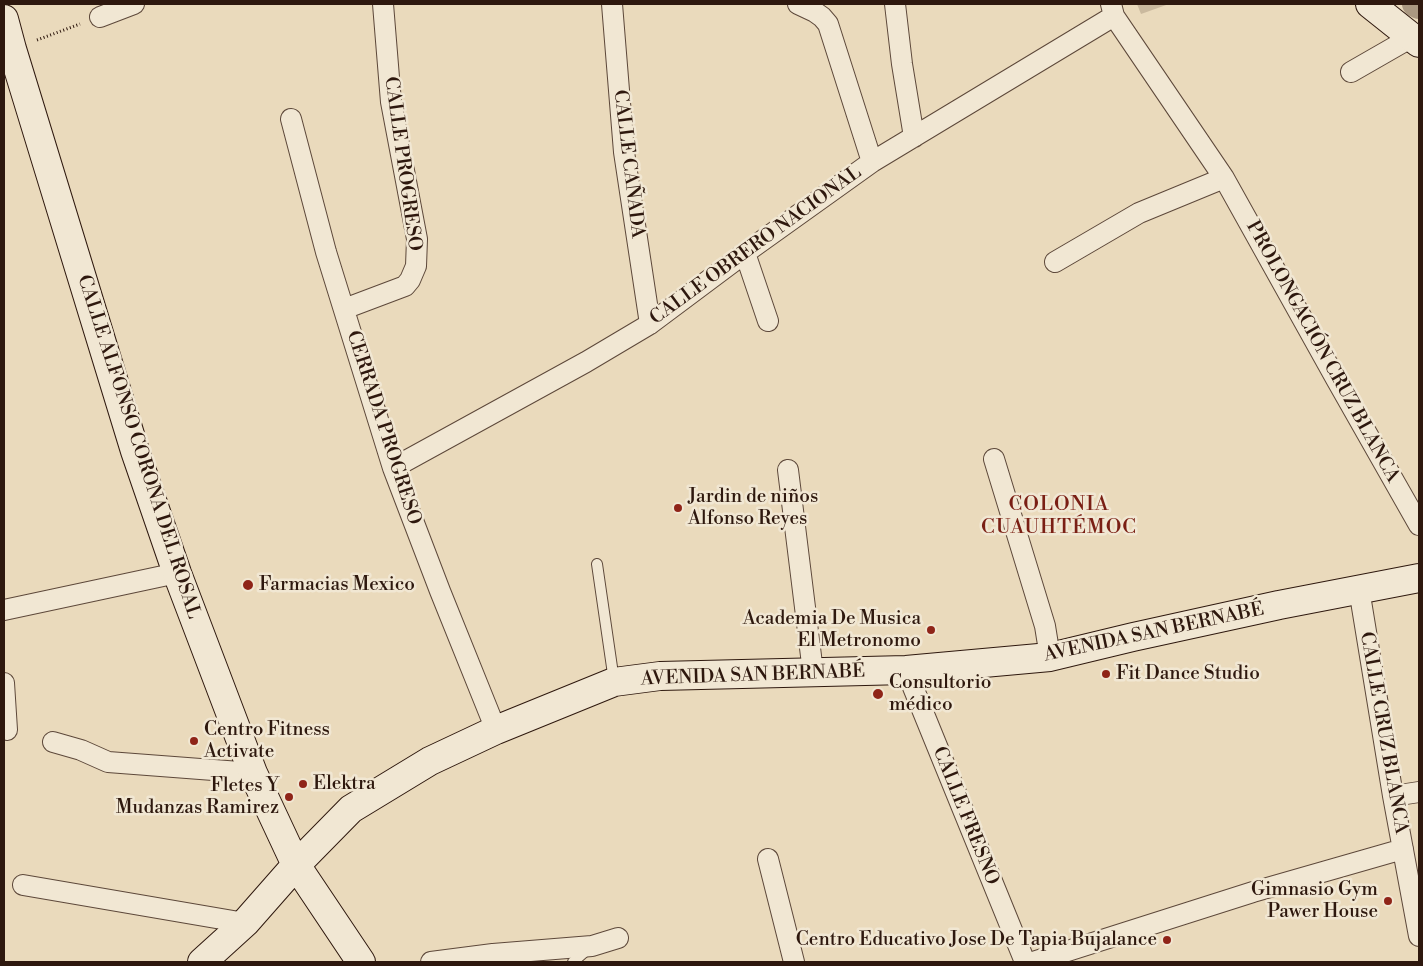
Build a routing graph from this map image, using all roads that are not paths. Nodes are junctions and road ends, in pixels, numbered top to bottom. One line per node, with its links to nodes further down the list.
1 (134, 4): 8 (street)
2 (383, 4): 18 (street, CALLE PROGRESO)
3 (798, 4): 14 (street)
4 (895, 4): 13 (street)
5 (1370, 4): 10 (main road)
6 (616, 5): 20 (street, CALLE CAÑADA)
7 (1113, 10): 13 (street, CALLE OBRERO NACIONAL); 15 (street, PROLONGACIÓN CRUZ BLANCA)
8 (100, 17)
9 (4, 19): 26 (main road, CALLE ALFONSO CORONA DEL ROSAL)
10 (1416, 40): 11 (street)
11 (1351, 72)
12 (291, 119): 18 (street, CERRADA PROGRESO)
13 (914, 137): 14 (street, CALLE OBRERO NACIONAL)
14 (872, 162): 16 (street, CALLE OBRERO NACIONAL)
15 (1224, 178): 17 (street); 24 (street, PROLONGACIÓN CRUZ BLANCA)
16 (745, 253): 19 (street); 20 (street, CALLE OBRERO NACIONAL)
17 (1056, 262)
18 (344, 309): 22 (street, CERRADA PROGRESO)
19 (768, 321)
20 (650, 324): 22 (street, CALLE OBRERO NACIONAL)
21 (994, 459): 30 (street)
22 (393, 468): 36 (street, CERRADA PROGRESO)
23 (788, 470): 32 (street)
24 (1419, 525)
25 (597, 564): 33 (lane)
26 (177, 573): 29 (street); 38 (main road, CALLE ALFONSO CORONA DEL ROSAL)
27 (1419, 578): 28 (main road, AVENIDA SAN BERNABÉ)
28 (1359, 589): 30 (main road, AVENIDA SAN BERNABÉ); 40 (street, CALLE CRUZ BLANCA)
29 (4, 610)
30 (1050, 657): 31 (main road, AVENIDA SAN BERNABÉ)
31 (906, 670): 32 (main road, AVENIDA SAN BERNABÉ); 54 (street, CALLE FRESNO)
32 (813, 672): 33 (main road, AVENIDA SAN BERNABÉ)
33 (614, 682): 36 (main road, AVENIDA SAN BERNABÉ)
34 (4, 683): 35 (street)
35 (7, 730)
36 (496, 730): 43 (main road, AVENIDA SAN BERNABÉ)
37 (53, 742): 38 (street)
38 (253, 773): 43 (main road, CALLE ALFONSO CORONA DEL ROSAL)
39 (1419, 792): 40 (street)
40 (1393, 796): 41 (street, CALLE CRUZ BLANCA)
41 (1403, 849): 46 (street, CALLE CRUZ BLANCA); 55 (street)
42 (768, 859): 53 (street)
43 (296, 865): 45 (main road, AVENIDA SAN BERNABÉ); 50 (main road, CALLE ALFONSO CORONA DEL ROSAL)
44 (24, 885): 45 (street)
45 (245, 923): 49 (main road, AVENIDA SAN BERNABÉ)
46 (1419, 936)
47 (618, 938): 48 (street)
48 (592, 946): 51 (street); 52 (lane)
49 (202, 962)
50 (361, 962)
51 (431, 962)
52 (573, 962)
53 (794, 962)
54 (1025, 962)
55 (1032, 962)

